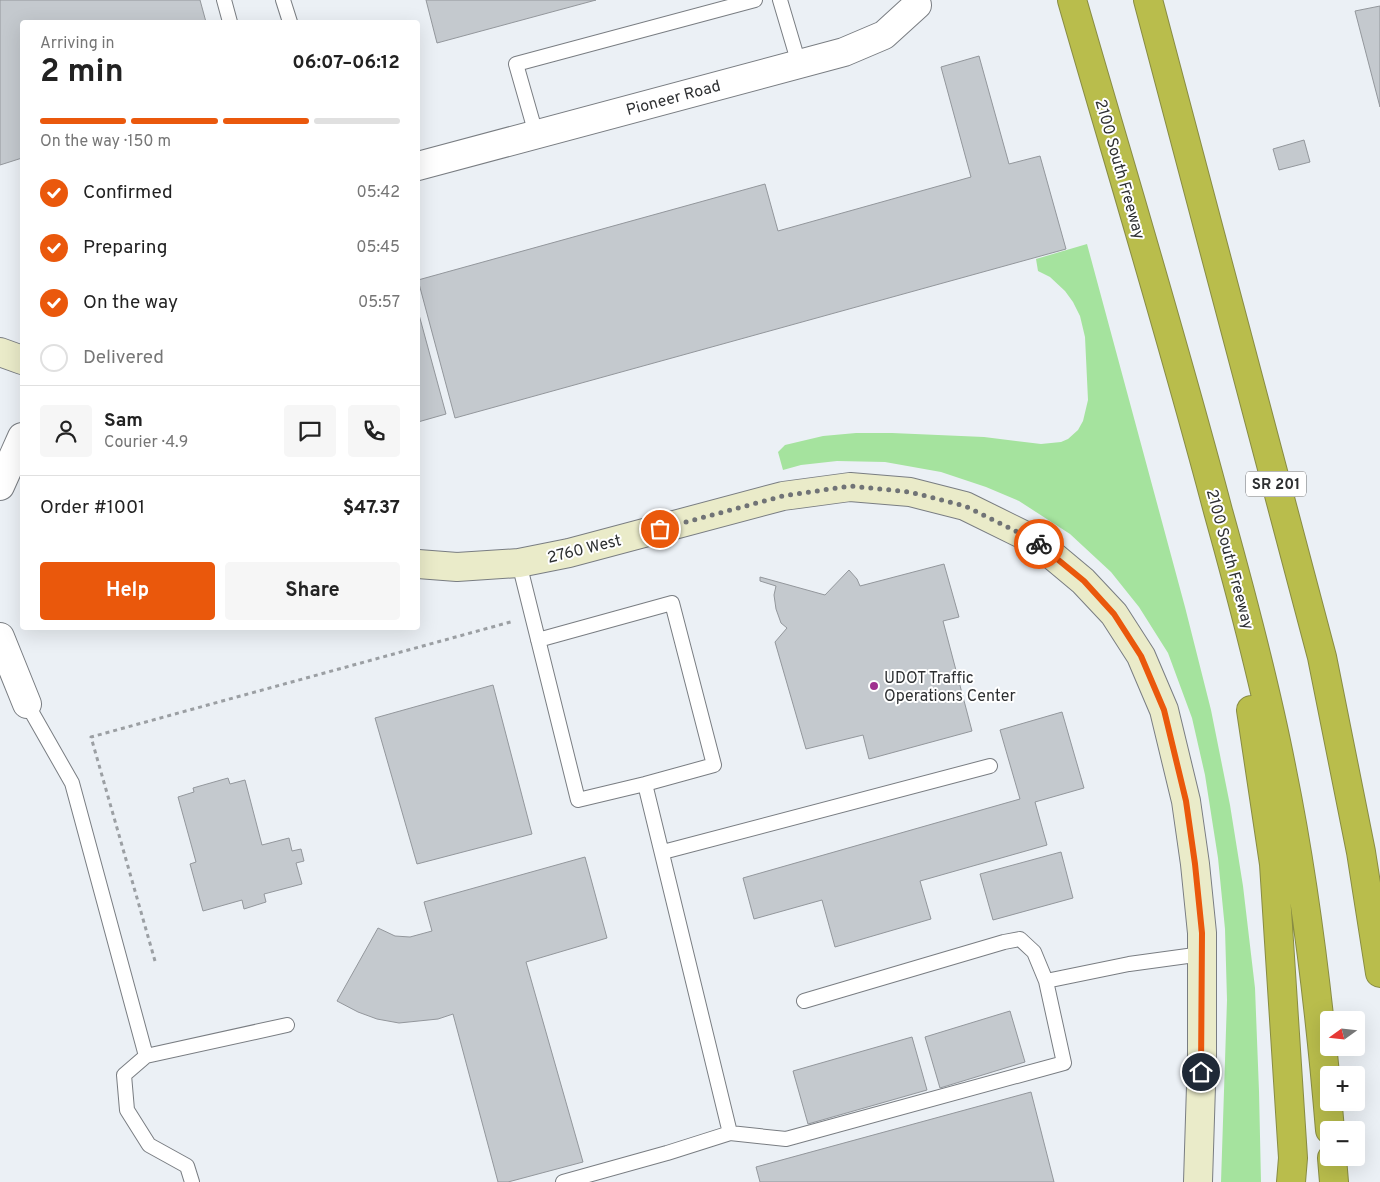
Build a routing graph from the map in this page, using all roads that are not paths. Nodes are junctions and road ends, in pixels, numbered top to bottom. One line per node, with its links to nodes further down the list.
1 (224, 0): 8 (lane)
2 (283, 0): 9 (lane)
3 (755, 0): 11 (lane)
4 (780, 0): 10 (lane)
5 (1072, 0): 15 (highway, 2100 South Freeway)
6 (1148, 0): 27 (highway, SR 201)
7 (916, 3): 10 (street, Pioneer Road)
8 (229, 20)
9 (289, 20)
10 (799, 64): 11 (street, Pioneer Road)
11 (536, 134): 12 (street, Pioneer Road)
12 (420, 165)
13 (0, 352): 14 (main road)
14 (20, 359)
15 (1197, 431): 32 (highway, 2100 South Freeway); 38 (highway)
16 (20, 441): 17 (street)
17 (0, 486)
18 (518, 563): 19 (main road, 2760 West); 21 (lane); 26 (main road, 2760 West)
19 (420, 564)
20 (0, 637): 22 (street)
21 (538, 640): 24 (lane); 24 (lane)
22 (27, 704): 31 (lane)
23 (990, 766): 25 (lane)
24 (645, 784): 25 (lane)
25 (662, 852): 33 (lane)
26 (1202, 954): 28 (lane); 37 (main road, 2760 West)
27 (1380, 973)
28 (1046, 981): 29 (lane); 33 (lane)
29 (804, 1001)
30 (288, 1025): 31 (lane)
31 (146, 1056): 35 (lane)
32 (1329, 1121)
33 (730, 1133): 36 (lane)
34 (1333, 1166): 39 (highway)
35 (192, 1182)
36 (563, 1182)
37 (1198, 1182)
38 (1291, 1182)
39 (1334, 1182)

